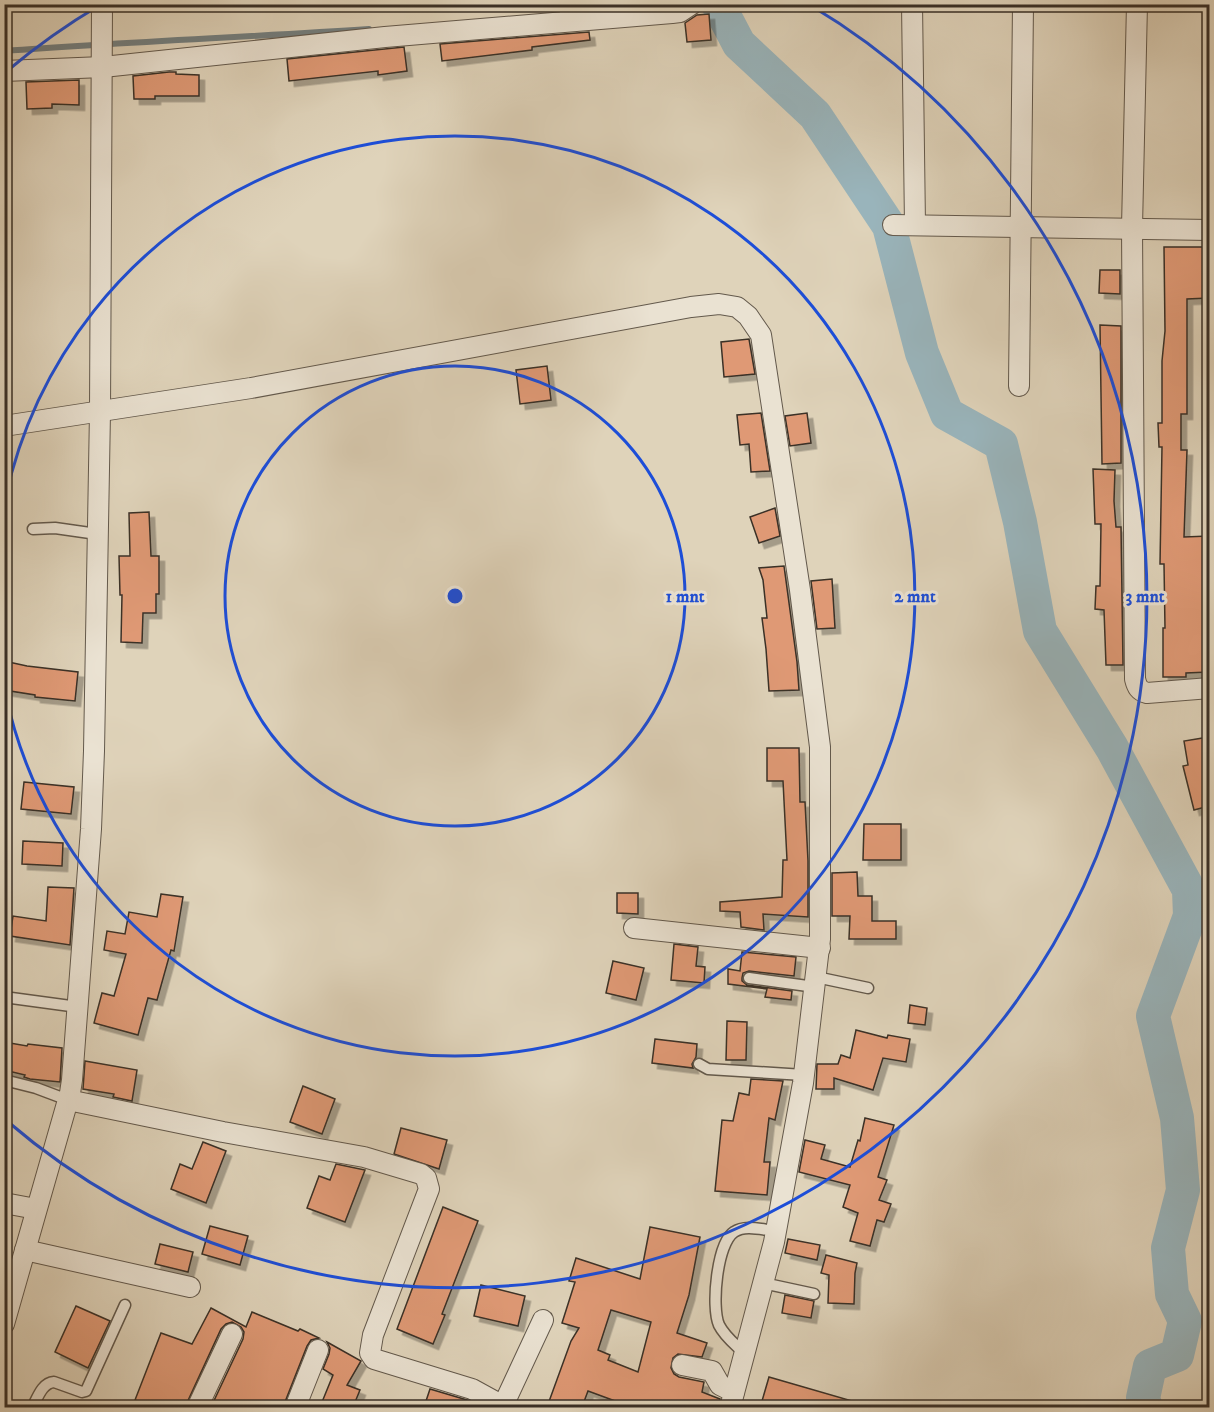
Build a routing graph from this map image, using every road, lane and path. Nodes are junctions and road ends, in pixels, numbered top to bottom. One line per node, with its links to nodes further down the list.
1 (102, 4): 7 (street)
2 (692, 4): 6 (street)
3 (912, 4): 10 (street)
4 (1023, 4): 11 (street)
5 (1137, 4): 12 (street)
6 (565, 13): 7 (street)
7 (103, 53): 8 (street); 15 (street)
8 (4, 71)
9 (893, 225): 10 (street)
10 (915, 225): 11 (street)
11 (1019, 226): 12 (street); 14 (street)
12 (1131, 227): 13 (street); 19 (street)
13 (1209, 230)
14 (1019, 386)
15 (100, 412): 16 (street); 18 (street); 21 (street)
16 (4, 426)
17 (33, 529): 18 (lane)
18 (98, 534): 26 (street)
19 (1209, 688)
20 (634, 928): 21 (street)
21 (820, 948): 23 (street)
22 (749, 978): 23 (lane)
23 (816, 982): 24 (lane); 28 (street)
24 (868, 988)
25 (4, 997): 26 (lane)
26 (78, 1007): 30 (street)
27 (699, 1064): 28 (lane)
28 (804, 1076): 33 (street)
29 (4, 1080): 30 (lane)
30 (68, 1100): 32 (street); 49 (street)
31 (4, 1203): 32 (street)
32 (36, 1209): 34 (street)
33 (776, 1231): 35 (street); 43 (lane)
34 (25, 1250): 36 (street); 40 (street)
35 (764, 1283): 37 (lane); 43 (street)
36 (190, 1287)
37 (814, 1294)
38 (125, 1305): 46 (lane)
39 (543, 1320): 49 (street)
40 (4, 1324)
41 (232, 1334): 47 (street)
42 (318, 1350): 48 (street)
43 (744, 1353): 45 (street)
44 (682, 1365): 45 (street)
45 (732, 1400)
46 (32, 1407)
47 (197, 1407)
48 (295, 1407)
49 (503, 1407)

